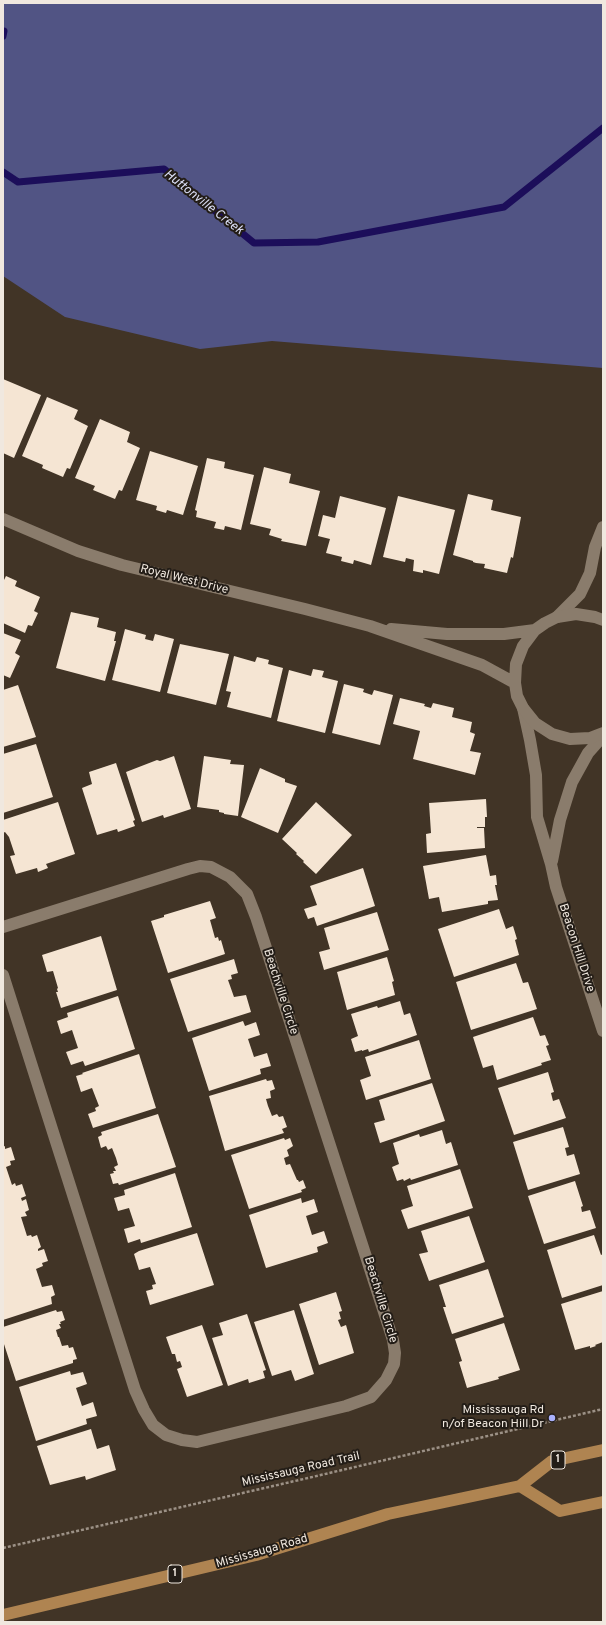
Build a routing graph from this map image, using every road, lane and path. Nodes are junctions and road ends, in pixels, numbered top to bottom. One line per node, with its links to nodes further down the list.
1 (3, 518): 5 (street, Royal West Drive)
2 (603, 527): 3 (street)
3 (557, 617): 4 (street); 6 (street)
4 (603, 620)
5 (370, 626): 6 (street, Royal West Drive); 7 (street, Royal West Drive)
6 (535, 630): 7 (street)
7 (515, 683): 8 (street)
8 (523, 708): 9 (street); 11 (street, Beacon Hill Drive)
9 (603, 733)
10 (603, 736): 11 (street, Beacon Hill Drive)
11 (551, 864): 14 (street, Beacon Hill Drive)
12 (3, 927): 13 (street, Beachville Circle)
13 (3, 975)
14 (603, 1031)
15 (603, 1408): 19 (path, Mississauga Road Trail)
16 (603, 1450): 17 (main road, Mississauga Road / 1)
17 (520, 1486): 18 (main road); 20 (main road, Mississauga Road / 1)
18 (603, 1502)
19 (3, 1548)
20 (3, 1615)

